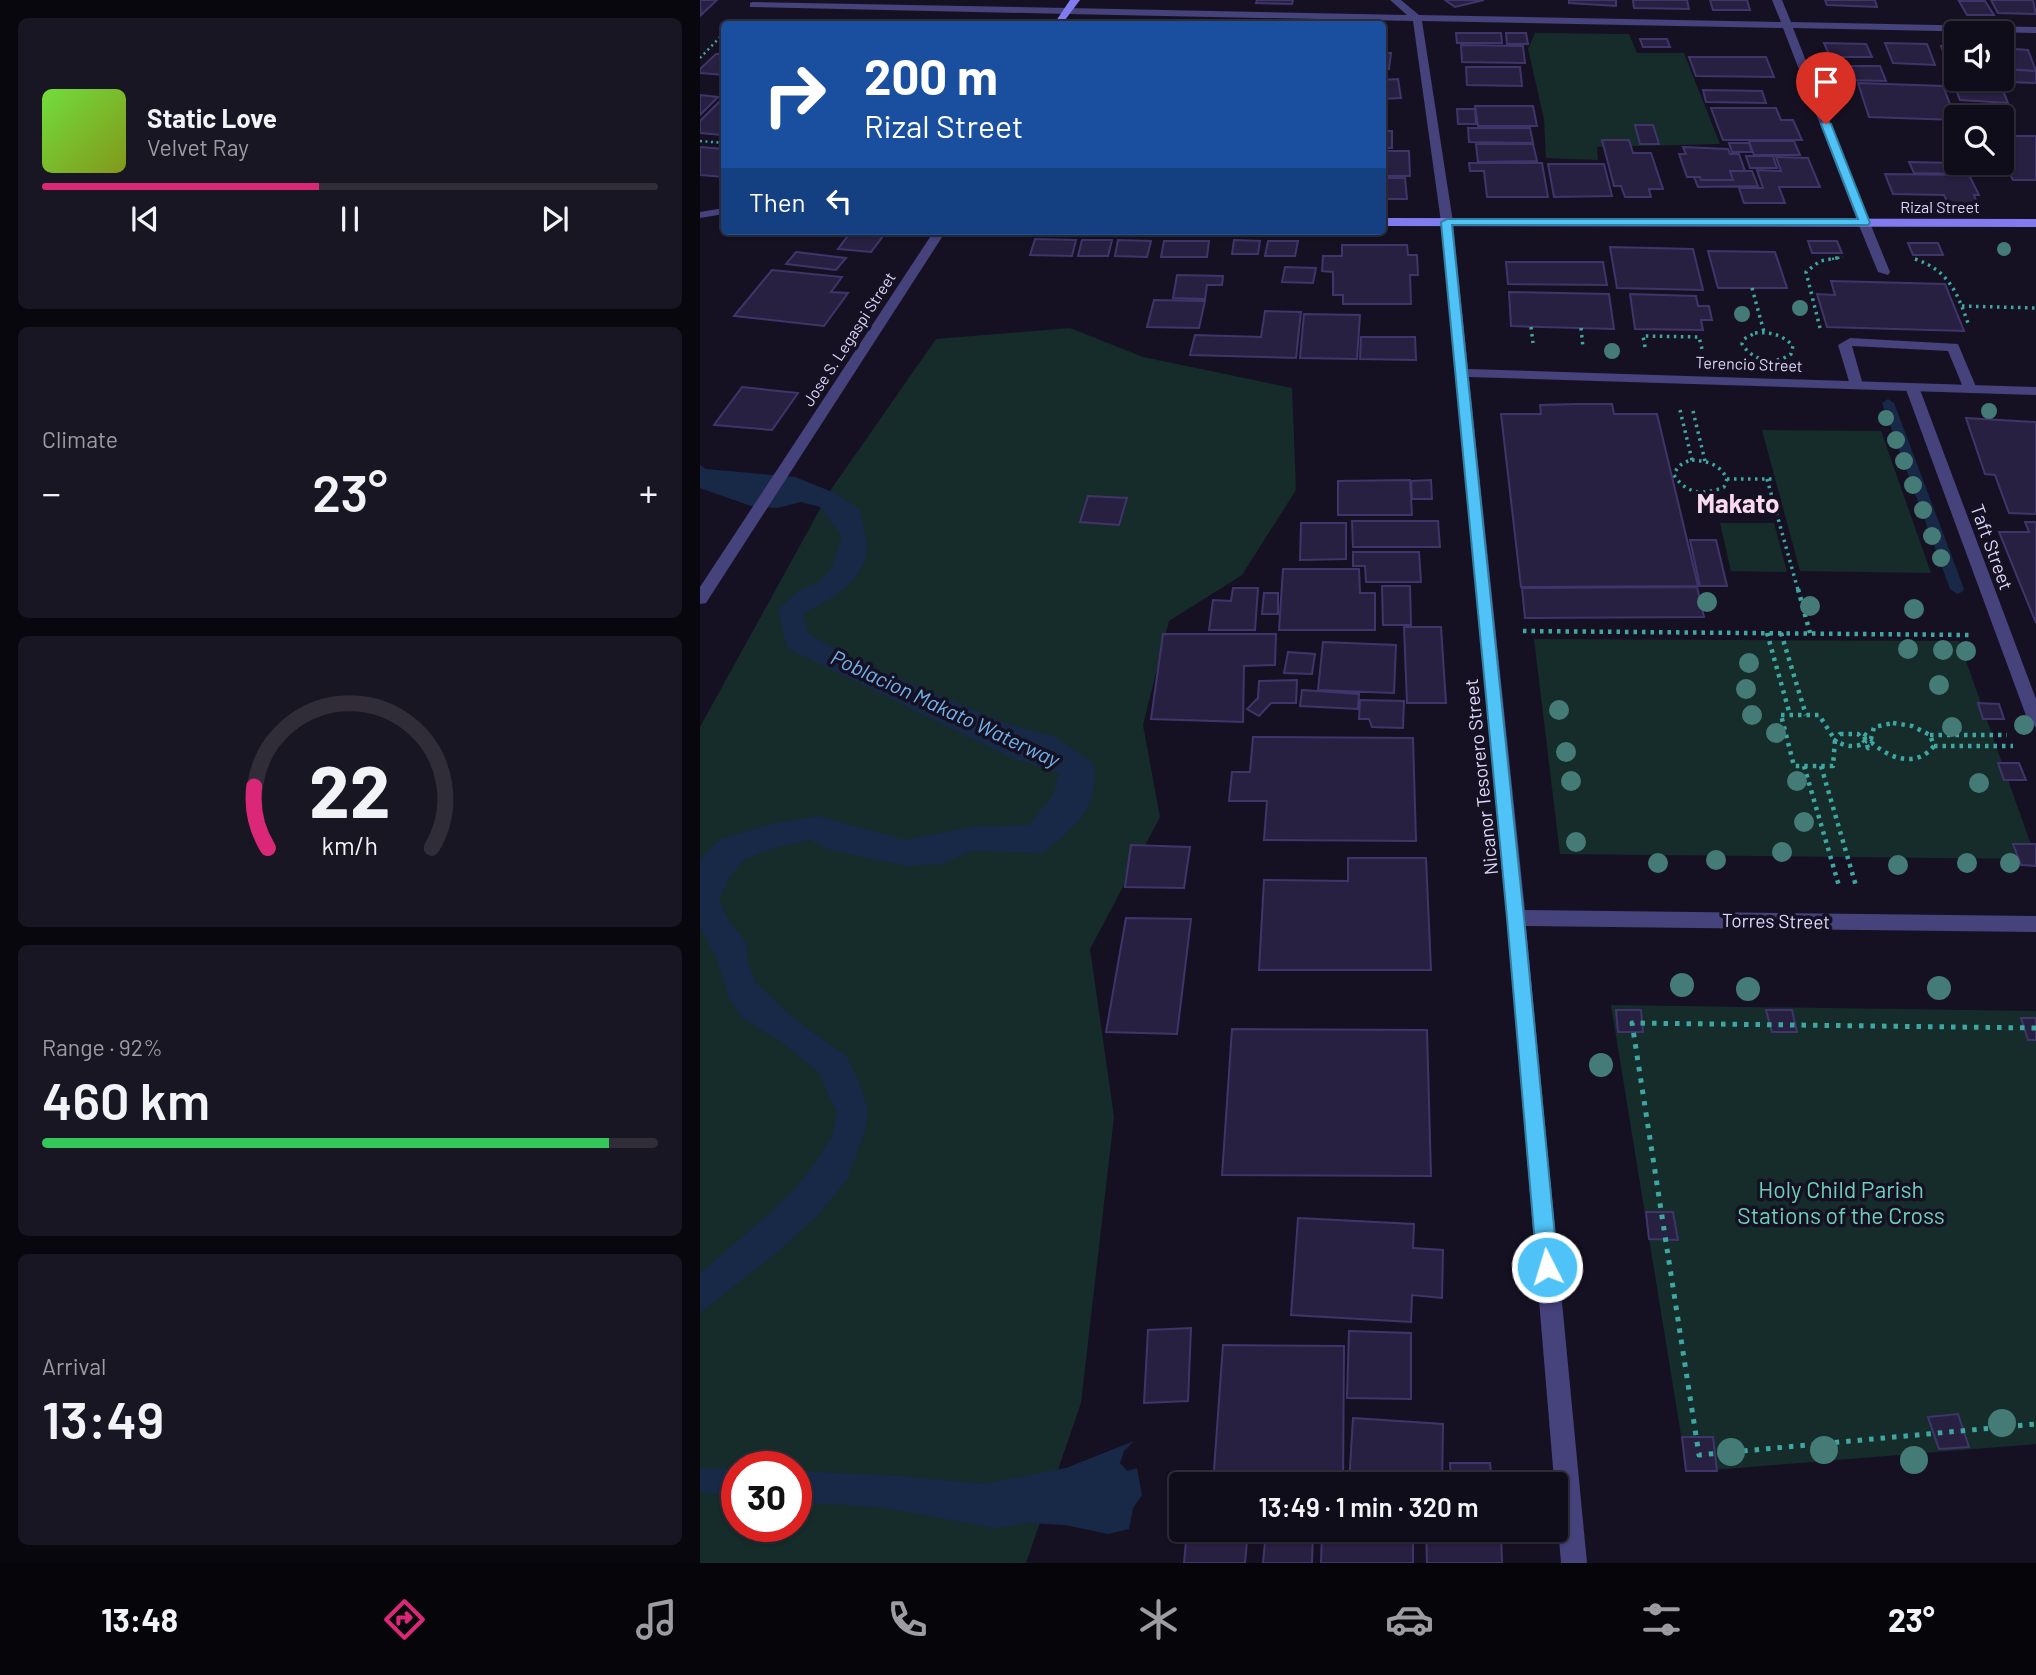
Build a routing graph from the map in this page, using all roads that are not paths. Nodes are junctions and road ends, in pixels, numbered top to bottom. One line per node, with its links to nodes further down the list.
1 (1075, 0): 5 (main road)
2 (1395, 0): 6 (street)
3 (1777, 0): 8 (street)
4 (753, 5): 5 (street)
5 (1068, 11): 6 (street); 7 (main road)
6 (1417, 18): 8 (street); 13 (street, Nicanor Tesorero Street)
7 (1060, 21)
8 (1787, 25): 9 (street); 14 (street)
9 (2036, 30)
10 (721, 212): 11 (street)
11 (700, 215)
12 (1386, 222): 13 (main road, Rizal Street)
13 (1447, 222): 14 (main road, Rizal Street); 18 (street, Nicanor Tesorero Street)
14 (1864, 223): 15 (main road, Rizal Street); 17 (street)
15 (2036, 223)
16 (937, 235): 23 (street, Jose S. Legaspi Street)
17 (1884, 272)
18 (1461, 373): 19 (street, Terencio Street); 25 (street, Nicanor Tesorero Street)
19 (1856, 385): 20 (street, Terencio Street); 21 (street)
20 (1912, 387): 21 (street, Terencio Street); 24 (street, Taft Street)
21 (1970, 389): 22 (street, Terencio Street)
22 (2036, 391)
23 (700, 599)
24 (2036, 721)
25 (1516, 918): 26 (street, Torres Street); 27 (street, Nicanor Tesorero Street)
26 (2036, 924)
27 (1574, 1563)

